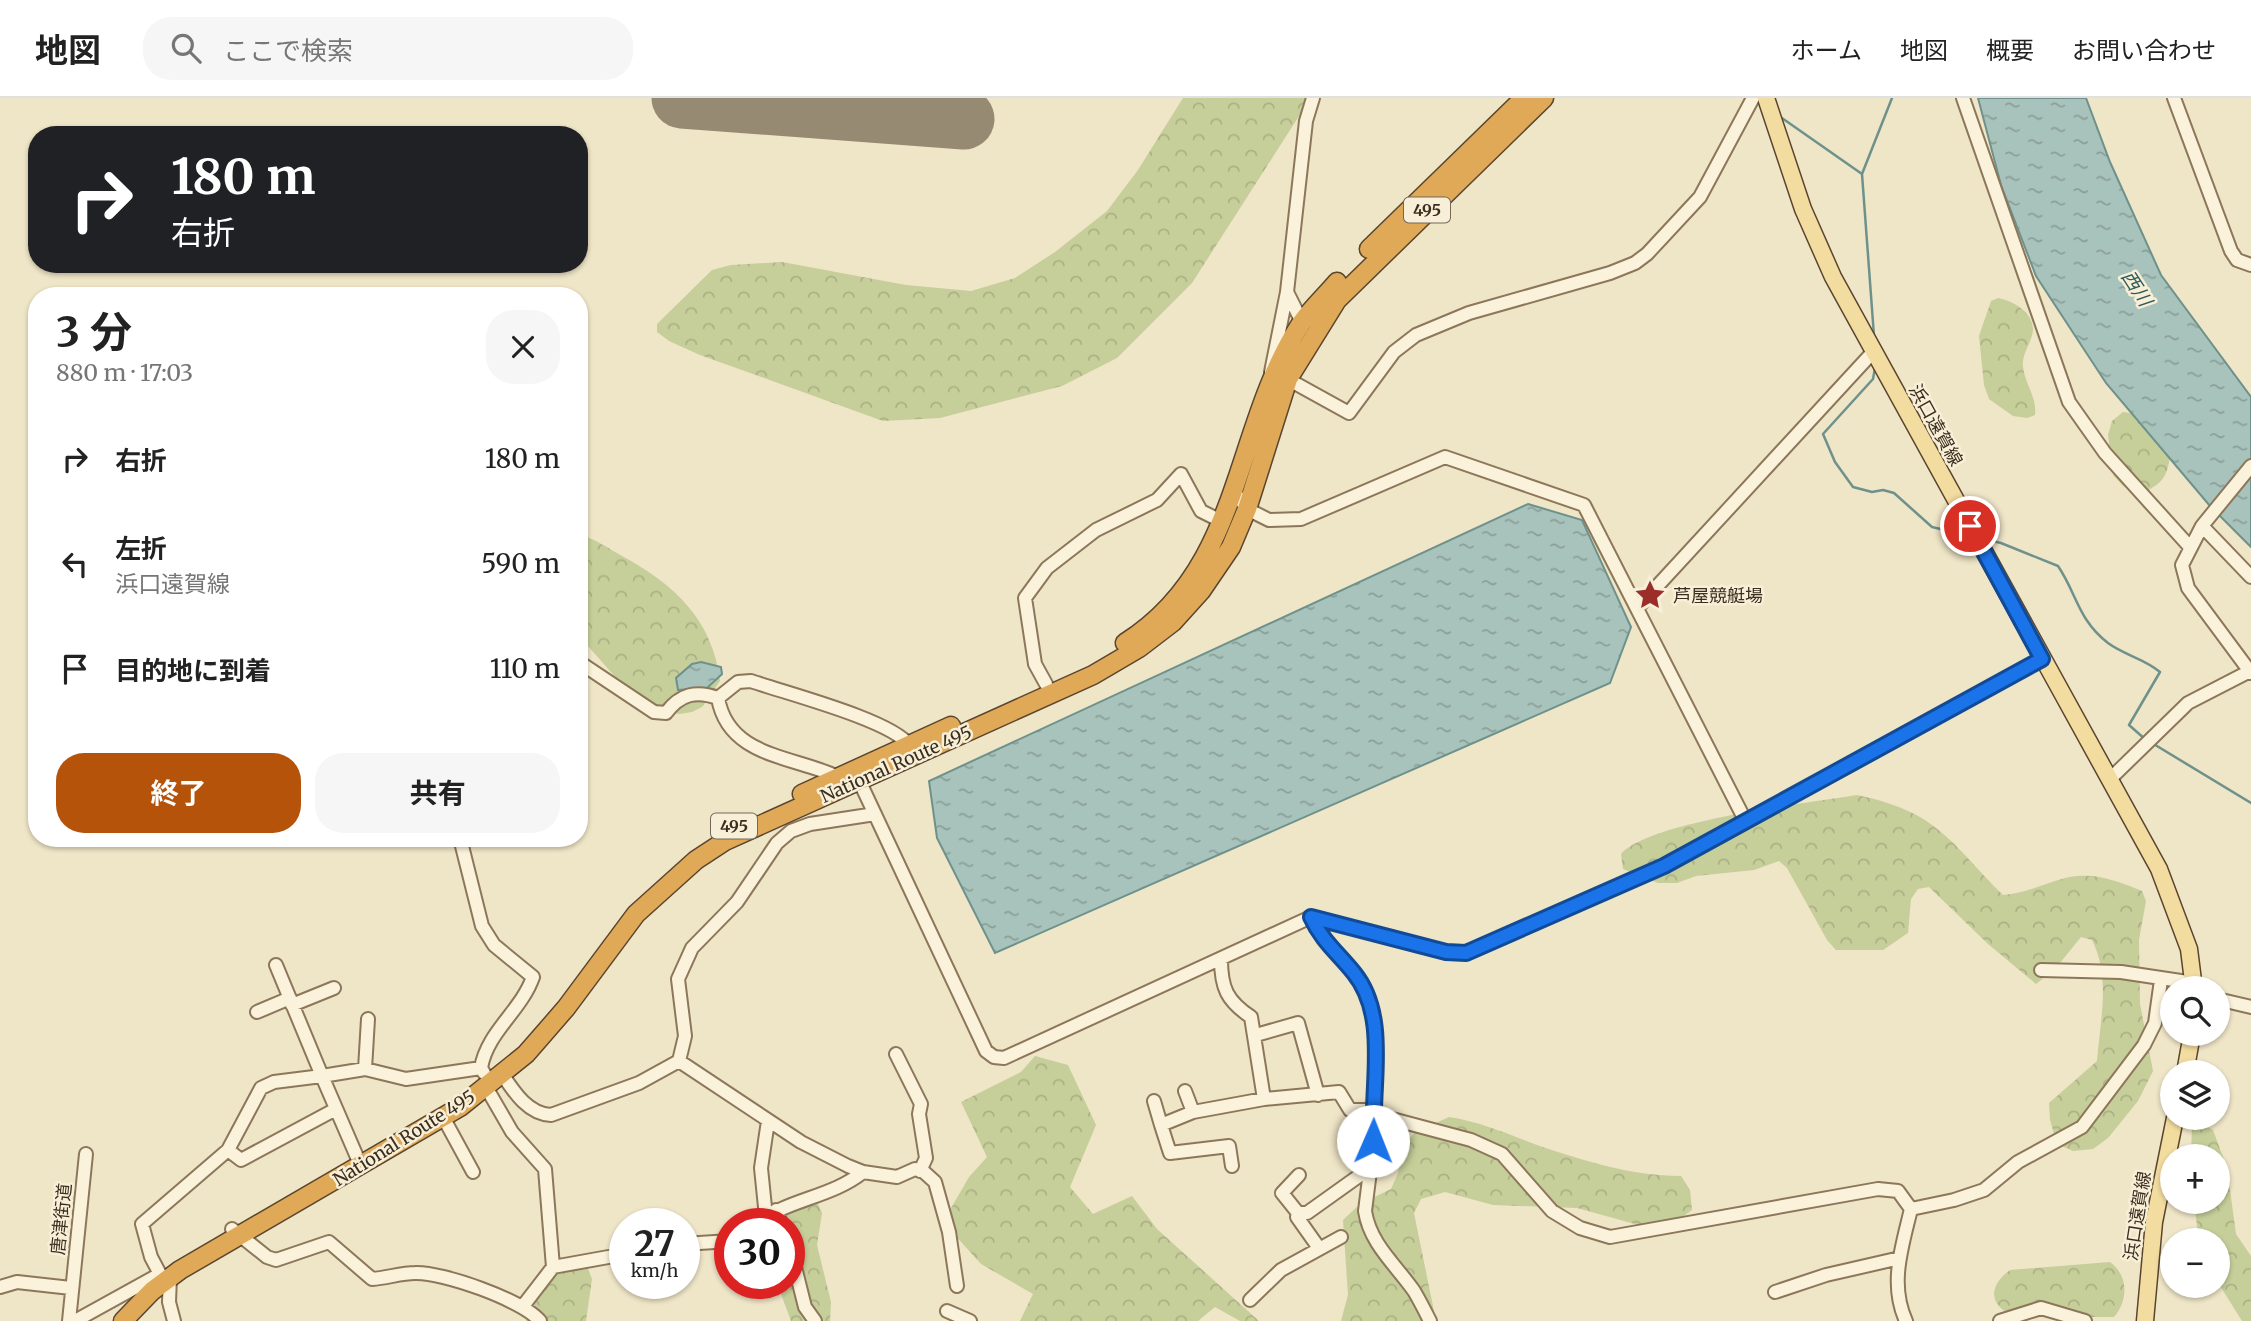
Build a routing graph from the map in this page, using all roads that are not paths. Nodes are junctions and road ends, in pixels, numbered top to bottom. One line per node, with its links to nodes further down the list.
1 (1313, 98): 9 (street)
2 (1524, 98): 10 (highway, National Route 495 / 495)
3 (1544, 98): 12 (highway, National Route 495 / 495)
4 (1753, 98): 12 (street)
5 (1766, 98): 11 (main road, 浜口遠賀線)
6 (1963, 98): 19 (street)
7 (2174, 98): 8 (street)
8 (2251, 265)
9 (1287, 292): 10 (street); 13 (street)
10 (1302, 322): 12 (highway, National Route 495 / 495)
11 (1873, 352): 21 (street); 22 (main road, 浜口遠賀線)
12 (1282, 376): 13 (highway, National Route 495 / 495); 16 (highway, National Route 495 / 495)
13 (1266, 396): 15 (highway, National Route 495 / 495)
14 (2251, 466): 18 (street)
15 (1234, 491): 16 (street); 17 (highway, National Route 495 / 495)
16 (1247, 509): 21 (street); 28 (highway, National Route 495 / 495)
17 (1223, 522): 25 (highway, National Route 495 / 495); 25 (street)
18 (2202, 526): 19 (street); 20 (street)
19 (2189, 546): 24 (street)
20 (2251, 577)
21 (1637, 607): 31 (street)
22 (2042, 659): 29 (main road, 浜口遠賀線); 31 (street)
23 (588, 668): 26 (street)
24 (2250, 672): 29 (street)
25 (1046, 684): 27 (highway, National Route 495 / 495)
26 (718, 698): 27 (street); 28 (street)
27 (909, 745): 28 (highway, National Route 495 / 495)
28 (850, 776): 30 (street); 51 (highway, National Route 495 / 495)
29 (2109, 780): 37 (main road, 浜口遠賀線)
30 (875, 814): 34 (street); 48 (street)
31 (1746, 822): 33 (street)
32 (462, 847): 51 (street)
33 (1311, 917): 34 (street); 58 (street)
34 (1221, 959): 46 (street)
35 (276, 965): 41 (street)
36 (2041, 970): 38 (street)
37 (2193, 976)
38 (2160, 980)
39 (2160, 987): 74 (street)
40 (334, 988): 41 (street)
41 (291, 1002): 44 (street); 50 (street)
42 (2230, 1002): 43 (street)
43 (2251, 1007)
44 (257, 1012)
45 (368, 1019): 49 (street)
46 (1256, 1035): 53 (street); 54 (street)
47 (896, 1054): 68 (street)
48 (679, 1061): 51 (street); 60 (street)
49 (365, 1069): 50 (street); 51 (street)
50 (322, 1076): 56 (street); 63 (street)
51 (489, 1076): 59 (highway, National Route 495 / 495); 65 (highway, National Route 495 / 495); 81 (street)
52 (1185, 1091): 57 (street)
53 (1318, 1095): 54 (street); 58 (street)
54 (1264, 1099): 57 (street)
55 (1154, 1101): 61 (street)
56 (336, 1109): 63 (street); 65 (street)
57 (1193, 1112): 61 (street)
58 (1376, 1112): 67 (street); 74 (street)
59 (443, 1116): 69 (street); 76 (highway, National Route 495 / 495)
60 (768, 1121): 70 (street); 72 (street)
61 (1161, 1125): 66 (street)
62 (2173, 1130): 103 (main road, 浜口遠賀線)
63 (228, 1150): 82 (street)
64 (86, 1154): 85 (street, 唐津街道)
65 (356, 1157): 76 (highway, National Route 495 / 495)
66 (1232, 1167)
67 (1370, 1168): 75 (street); 99 (street)
68 (920, 1171): 70 (street); 83 (street)
69 (473, 1172)
70 (863, 1172): 73 (street)
71 (1299, 1175): 75 (street)
72 (765, 1208)
73 (788, 1208)
74 (1911, 1209): 80 (street)
75 (1298, 1213): 78 (street)
76 (236, 1233): 82 (highway, National Route 495 / 495); 89 (street)
77 (1341, 1237): 78 (street)
78 (1319, 1248): 88 (street)
79 (609, 1258): 81 (street)
80 (1899, 1258): 86 (street); 100 (street)
81 (553, 1267): 89 (street)
82 (165, 1275): 92 (street); 93 (highway, National Route 495 / 495); 94 (highway, National Route 495 / 495); 95 (street)
83 (957, 1286)
84 (0, 1287): 85 (street)
85 (71, 1288): 91 (street, 唐津街道)
86 (1775, 1293)
87 (803, 1299): 97 (street)
88 (1250, 1300)
89 (523, 1306): 96 (street)
90 (947, 1311): 98 (street)
91 (69, 1321)
92 (75, 1321)
93 (111, 1321)
94 (123, 1321)
95 (174, 1321)
96 (540, 1321)
97 (815, 1321)
98 (970, 1321)
99 (1430, 1321)
100 (1906, 1321)
101 (2000, 1321): 102 (street)
102 (2085, 1321)
103 (2146, 1321)

